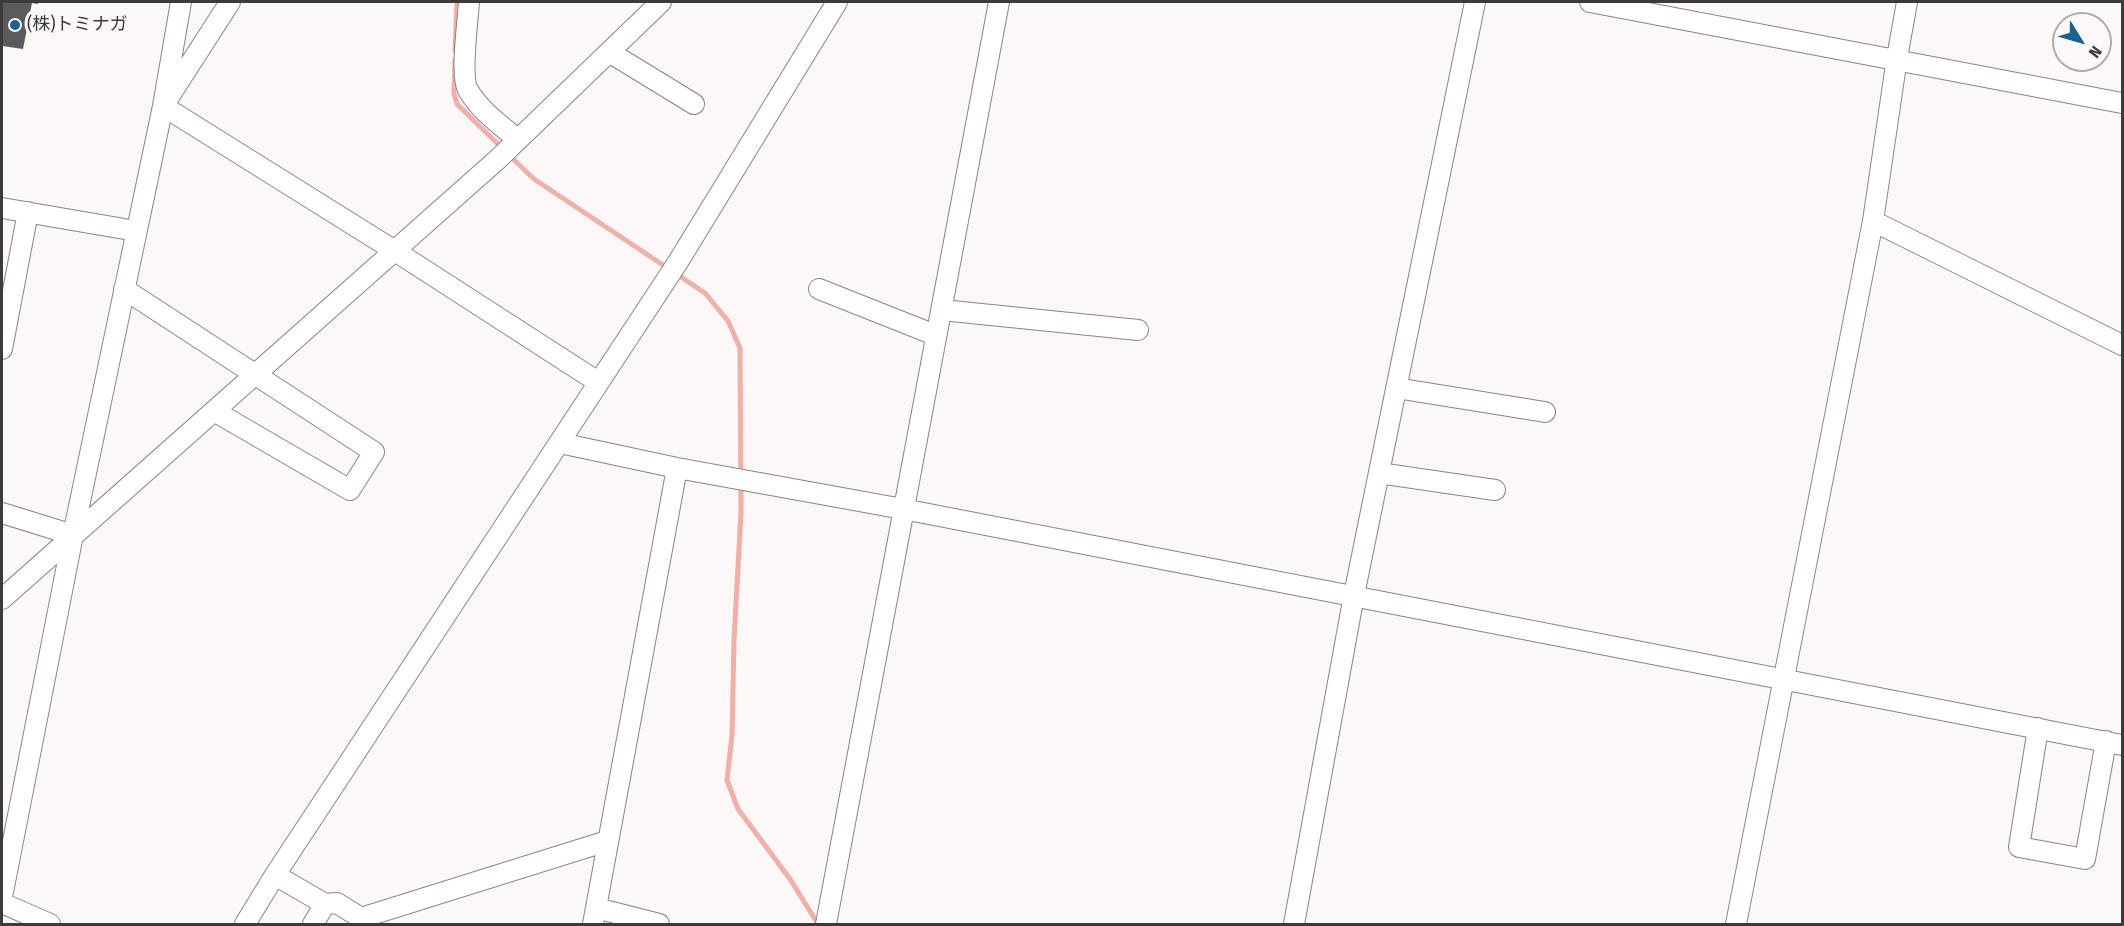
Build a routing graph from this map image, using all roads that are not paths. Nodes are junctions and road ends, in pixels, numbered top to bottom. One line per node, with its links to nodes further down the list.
1 (181, 2): 14 (street)
2 (230, 2): 14 (street)
3 (470, 2): 15 (street)
4 (661, 2): 10 (street)
5 (837, 2): 29 (street)
6 (999, 2): 23 (street)
7 (1474, 2): 30 (street)
8 (1590, 2): 11 (street)
9 (1907, 2): 11 (street)
10 (609, 52): 13 (street); 15 (street)
11 (1897, 58): 12 (street); 18 (street)
12 (2122, 103)
13 (694, 104)
14 (163, 106): 19 (street); 20 (street)
15 (516, 142): 20 (street)
16 (2, 208): 17 (street)
17 (28, 212): 19 (street); 27 (street)
18 (1873, 221): 26 (street); 42 (street)
19 (136, 231): 21 (street)
20 (395, 251): 28 (street); 29 (street)
21 (124, 289): 28 (street); 39 (street)
22 (819, 289): 25 (street)
23 (942, 310): 24 (street); 25 (street)
24 (1138, 330)
25 (936, 335): 37 (street)
26 (2122, 345)
27 (2, 348)
28 (255, 373): 31 (street); 31 (street)
29 (598, 382): 33 (street)
30 (1396, 388): 32 (street); 35 (street)
31 (214, 411): 39 (street)
32 (1545, 412)
33 (560, 443): 34 (street); 46 (street)
34 (677, 468): 37 (street); 45 (street)
35 (1379, 473): 36 (street); 40 (street)
36 (1495, 490)
37 (903, 508): 40 (street); 51 (street)
38 (2, 513): 39 (street)
39 (73, 535): 41 (street); 47 (street)
40 (1354, 595): 42 (street); 56 (street)
41 (2, 598)
42 (1783, 680): 43 (street); 57 (street)
43 (2038, 728): 44 (street); 44 (street)
44 (2114, 743)
45 (607, 841): 49 (street); 50 (street)
46 (275, 875): 49 (street); 53 (street)
47 (2, 897)
48 (2, 903): 52 (street)
49 (325, 904): 54 (street)
50 (594, 916): 55 (street)
51 (827, 923)
52 (50, 924)
53 (245, 924)
54 (313, 924)
55 (659, 924)
56 (1294, 924)
57 (1736, 924)

